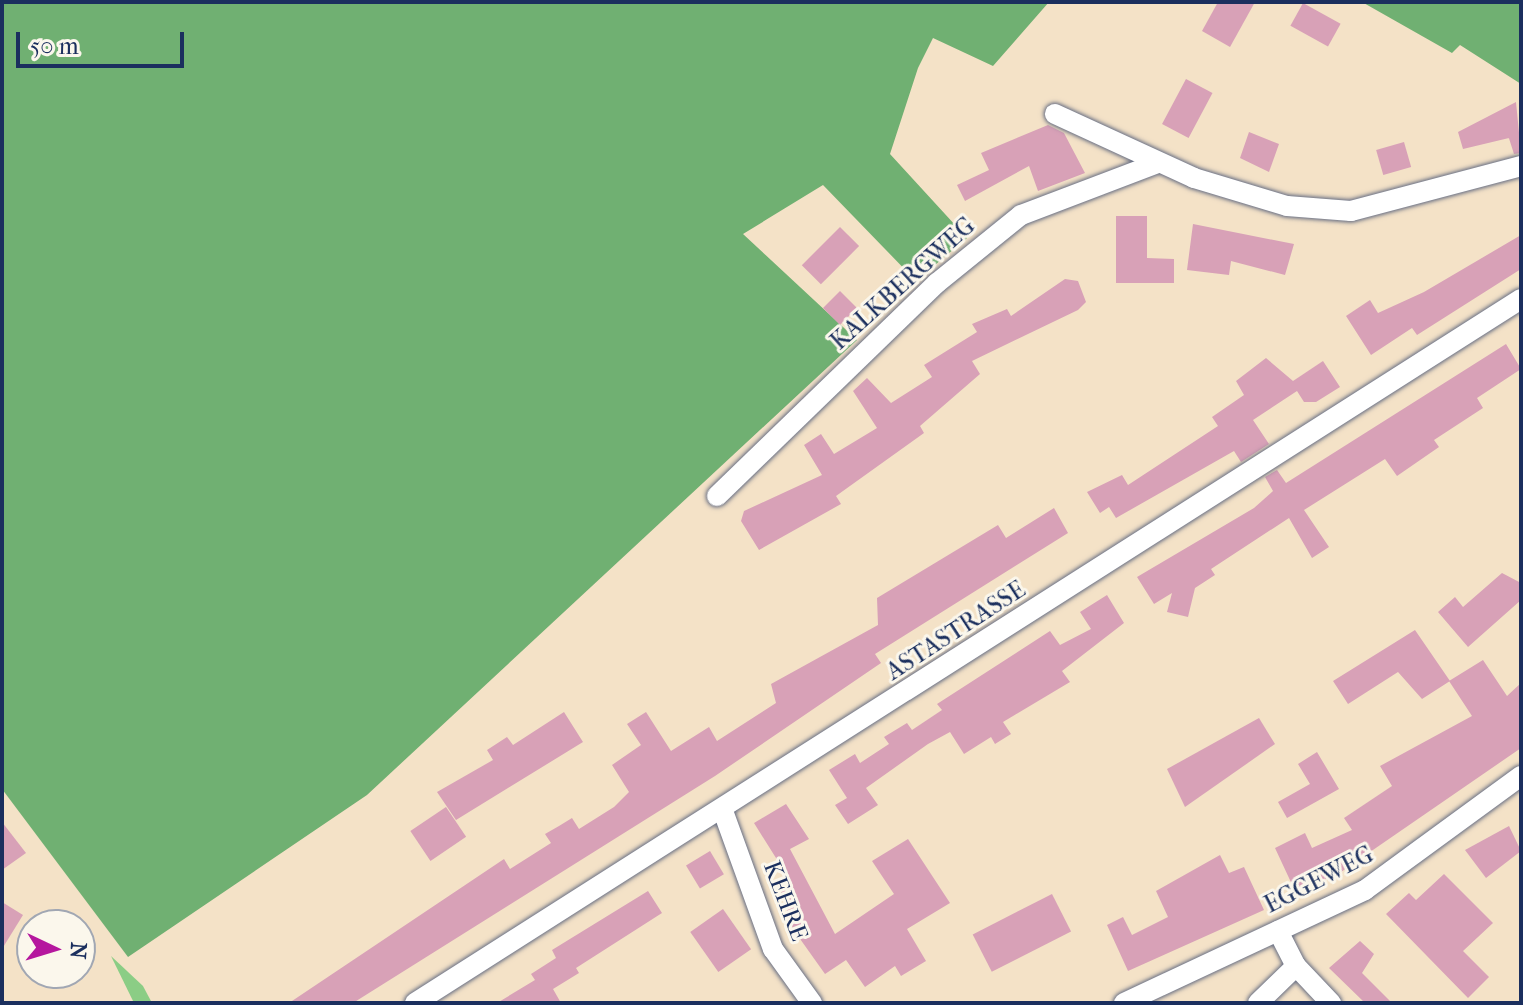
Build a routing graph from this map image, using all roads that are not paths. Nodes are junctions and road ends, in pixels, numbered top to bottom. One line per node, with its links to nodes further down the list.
1 (1055, 114): 2 (street)
2 (1158, 163): 3 (street); 5 (street, KALKBERGWEG)
3 (1521, 166)
4 (1521, 299): 7 (street, ASTASTRASSE)
5 (717, 496)
6 (1521, 776): 8 (street, EGGEWEG)
7 (723, 811): 10 (street, ASTASTRASSE); 11 (street, KEHRE)
8 (1278, 931): 9 (street); 12 (street, EGGEWEG)
9 (1296, 966): 13 (street); 14 (street)
10 (415, 1003)
11 (812, 1003)
12 (1124, 1003)
13 (1258, 1003)
14 (1331, 1003)

